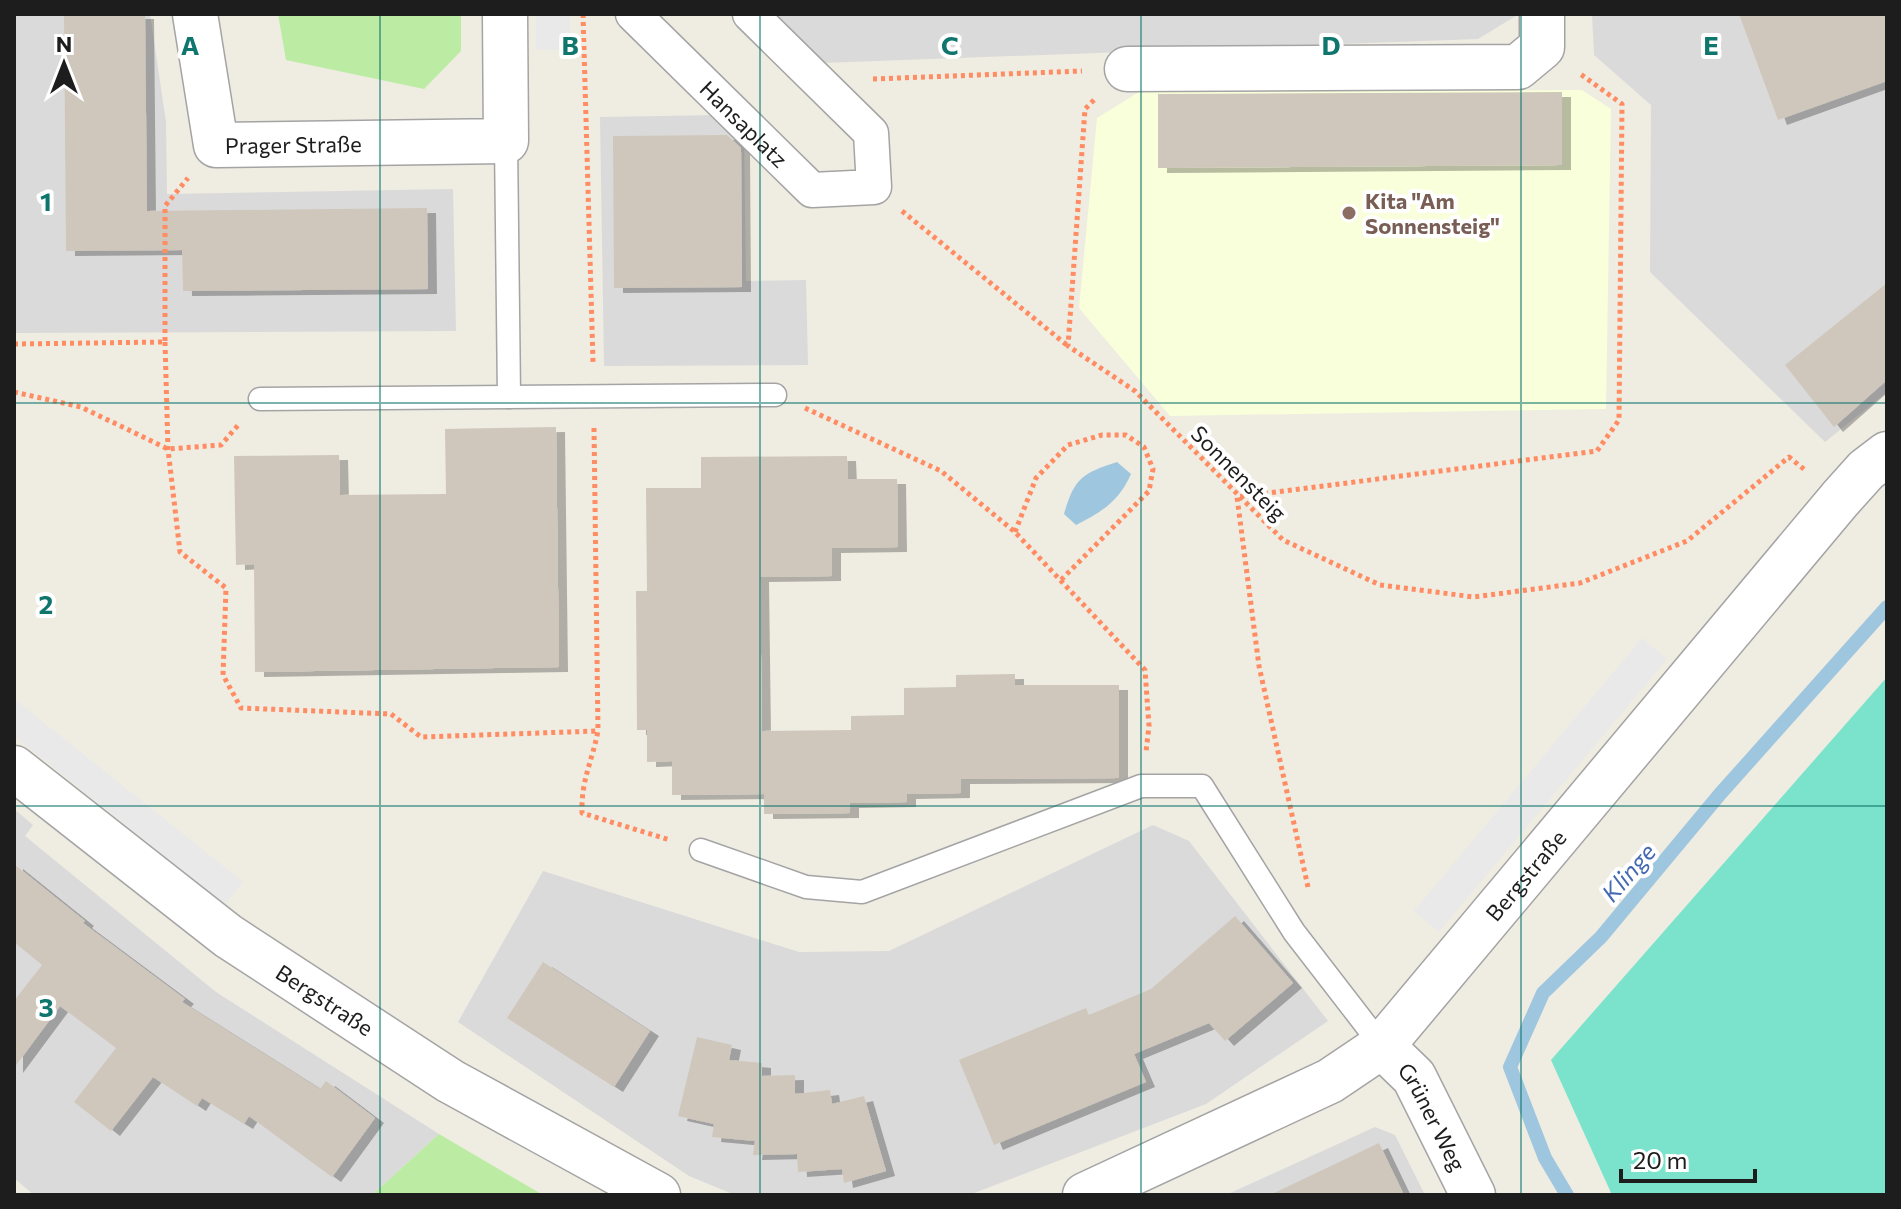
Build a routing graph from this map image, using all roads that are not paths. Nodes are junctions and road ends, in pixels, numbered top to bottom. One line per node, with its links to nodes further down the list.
1 (195, 14): 7 (street, Prager Straße)
2 (505, 14): 7 (street)
3 (633, 14): 4 (street, Hansaplatz)
4 (750, 14)
5 (1542, 30): 6 (street)
6 (1127, 69)
7 (506, 141): 9 (lane)
8 (775, 395): 9 (lane)
9 (509, 397): 10 (lane)
10 (260, 399)
11 (1887, 454): 14 (street, Bergstraße)
12 (14, 768): 15 (street, Bergstraße)
13 (701, 850): 14 (lane)
14 (1382, 1046): 16 (street, Bergstraße); 17 (street, Grüner Weg)
15 (658, 1195)
16 (1085, 1195)
17 (1473, 1195)

